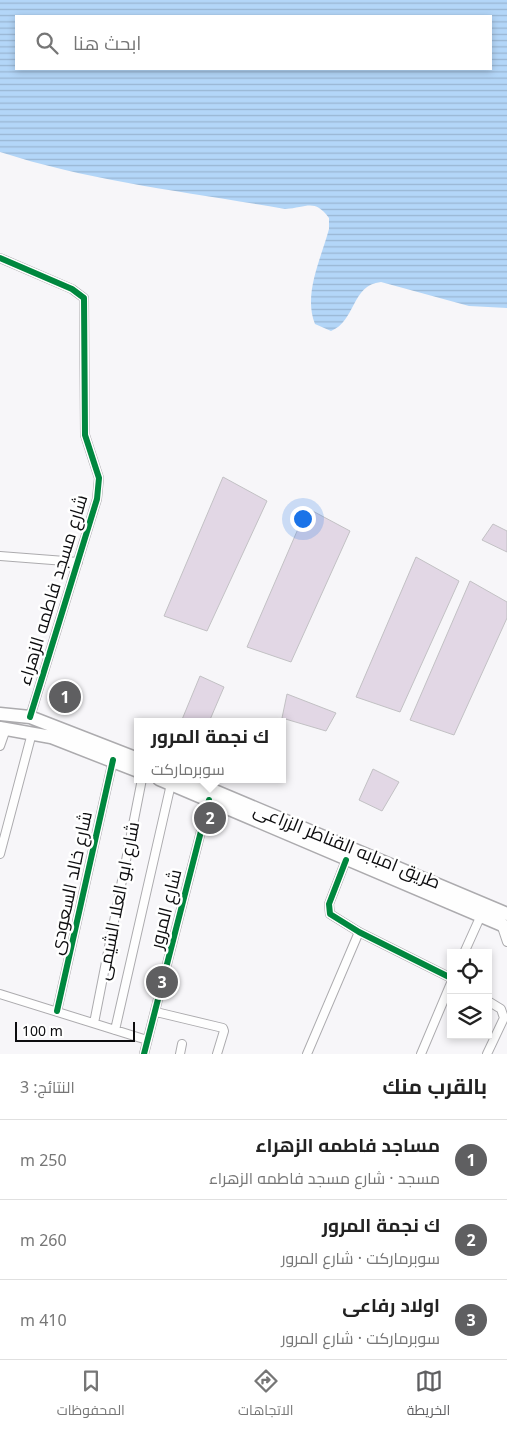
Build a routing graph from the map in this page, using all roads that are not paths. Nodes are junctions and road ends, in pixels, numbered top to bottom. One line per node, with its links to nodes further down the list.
1 (0, 258): 3 (street, شارع مسجد فاطمه الزهراء)
2 (0, 556): 3 (street)
3 (78, 562): 5 (street, شارع مسجد فاطمه الزهراء)
4 (0, 714): 5 (main road)
5 (30, 717): 9 (main road)
6 (3, 728): 7 (main road); 8 (street)
7 (32, 732): 10 (main road); 18 (street)
8 (0, 746)
9 (134, 757)
10 (113, 760): 11 (main road); 29 (street, شارع خالد السعودى)
11 (134, 768)
12 (141, 783): 31 (street, شارع ابو العلا الشيمى)
13 (165, 783): 32 (street)
14 (167, 783): 16 (main road, طريق امبابه القناطر الزراعى)
15 (194, 783): 17 (main road, طريق امبابه القناطر الزراعى)
16 (209, 800): 17 (main road, طريق امبابه القناطر الزراعى); 30 (street, شارع المرور)
17 (259, 816): 19 (main road, طريق امبابه القناطر الزراعى); 20 (main road, طريق امبابه القناطر الزراعى)
18 (0, 854)
19 (346, 860): 20 (main road, طريق امبابه القناطر الزراعى); 22 (street)
20 (484, 910): 21 (main road, طريق امبابه القناطر الزراعى); 24 (street)
21 (505, 921): 23 (street)
22 (359, 932): 25 (street); 38 (street)
23 (507, 942)
24 (466, 949)
25 (447, 976)
26 (447, 992): 39 (street)
27 (0, 994): 29 (street)
28 (492, 1003): 40 (street)
29 (58, 1011): 31 (street)
30 (156, 1012): 33 (street, شارع المرور); 37 (street)
31 (94, 1023): 32 (street)
32 (115, 1030): 33 (street)
33 (147, 1040): 35 (street, شارع المرور)
34 (182, 1044): 36 (street)
35 (144, 1054)
36 (180, 1054)
37 (217, 1054)
38 (307, 1054)
39 (421, 1054)
40 (487, 1054)

